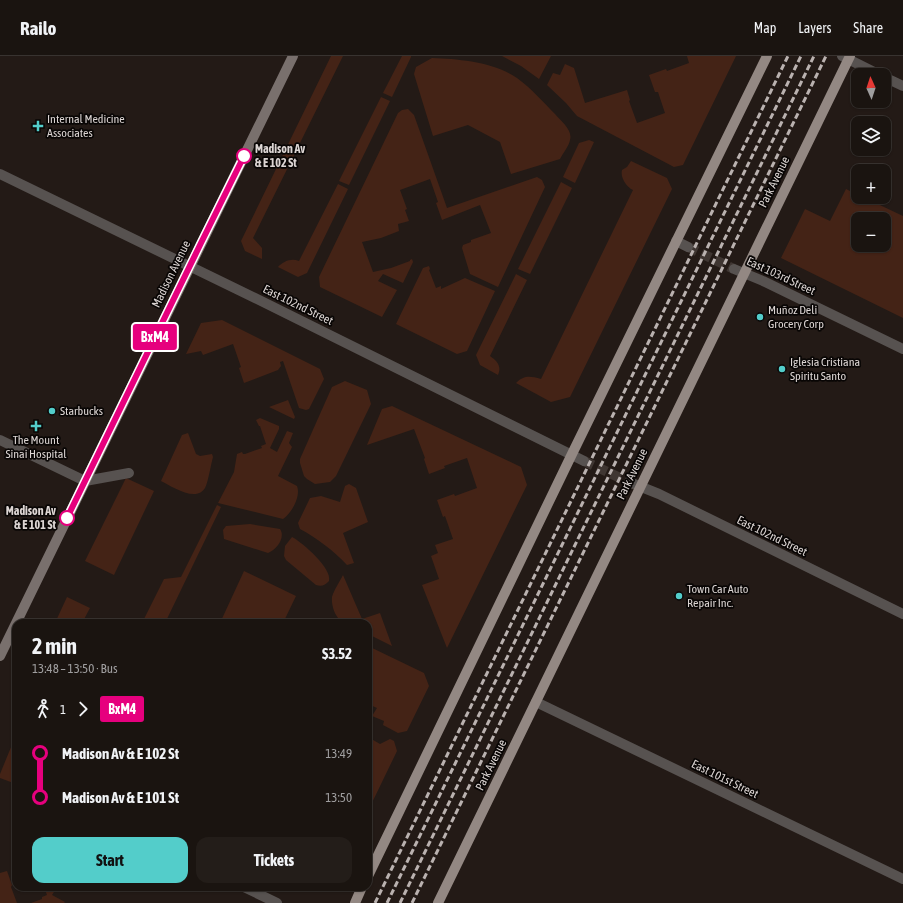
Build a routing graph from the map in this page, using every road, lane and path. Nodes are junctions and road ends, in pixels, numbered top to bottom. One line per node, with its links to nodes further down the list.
1 (293, 56): 10 (main road, Madison Avenue)
2 (767, 56): 8 (main road)
3 (847, 57): 4 (street); 12 (main road, Park Avenue)
4 (867, 68)
5 (891, 80): 6 (street)
6 (903, 86)
7 (0, 174): 10 (street, East 102nd Street)
8 (676, 241): 9 (street); 15 (main road)
9 (688, 247)
10 (189, 267): 15 (street, East 102nd Street); 18 (main road, Madison Avenue)
11 (734, 269): 12 (street, East 103rd Street)
12 (745, 274): 13 (street, East 103rd Street); 20 (main road, Park Avenue)
13 (903, 349)
14 (0, 440): 18 (street)
15 (572, 454): 16 (street, East 102nd Street); 26 (main road)
16 (584, 461)
17 (130, 473): 18 (street)
18 (85, 481): 22 (main road, Madison Avenue)
19 (629, 482): 20 (street, East 102nd Street)
20 (640, 486): 21 (street, East 102nd Street); 25 (main road, Park Avenue)
21 (903, 614)
22 (18, 619)
23 (12, 631): 24 (main road, Madison Avenue)
24 (0, 656)
25 (536, 702): 27 (street, East 101st Street); 32 (main road, Park Avenue)
26 (372, 868)
27 (903, 879)
28 (252, 891): 30 (street)
29 (360, 891): 31 (main road)
30 (277, 903)
31 (355, 903)
32 (438, 903)

